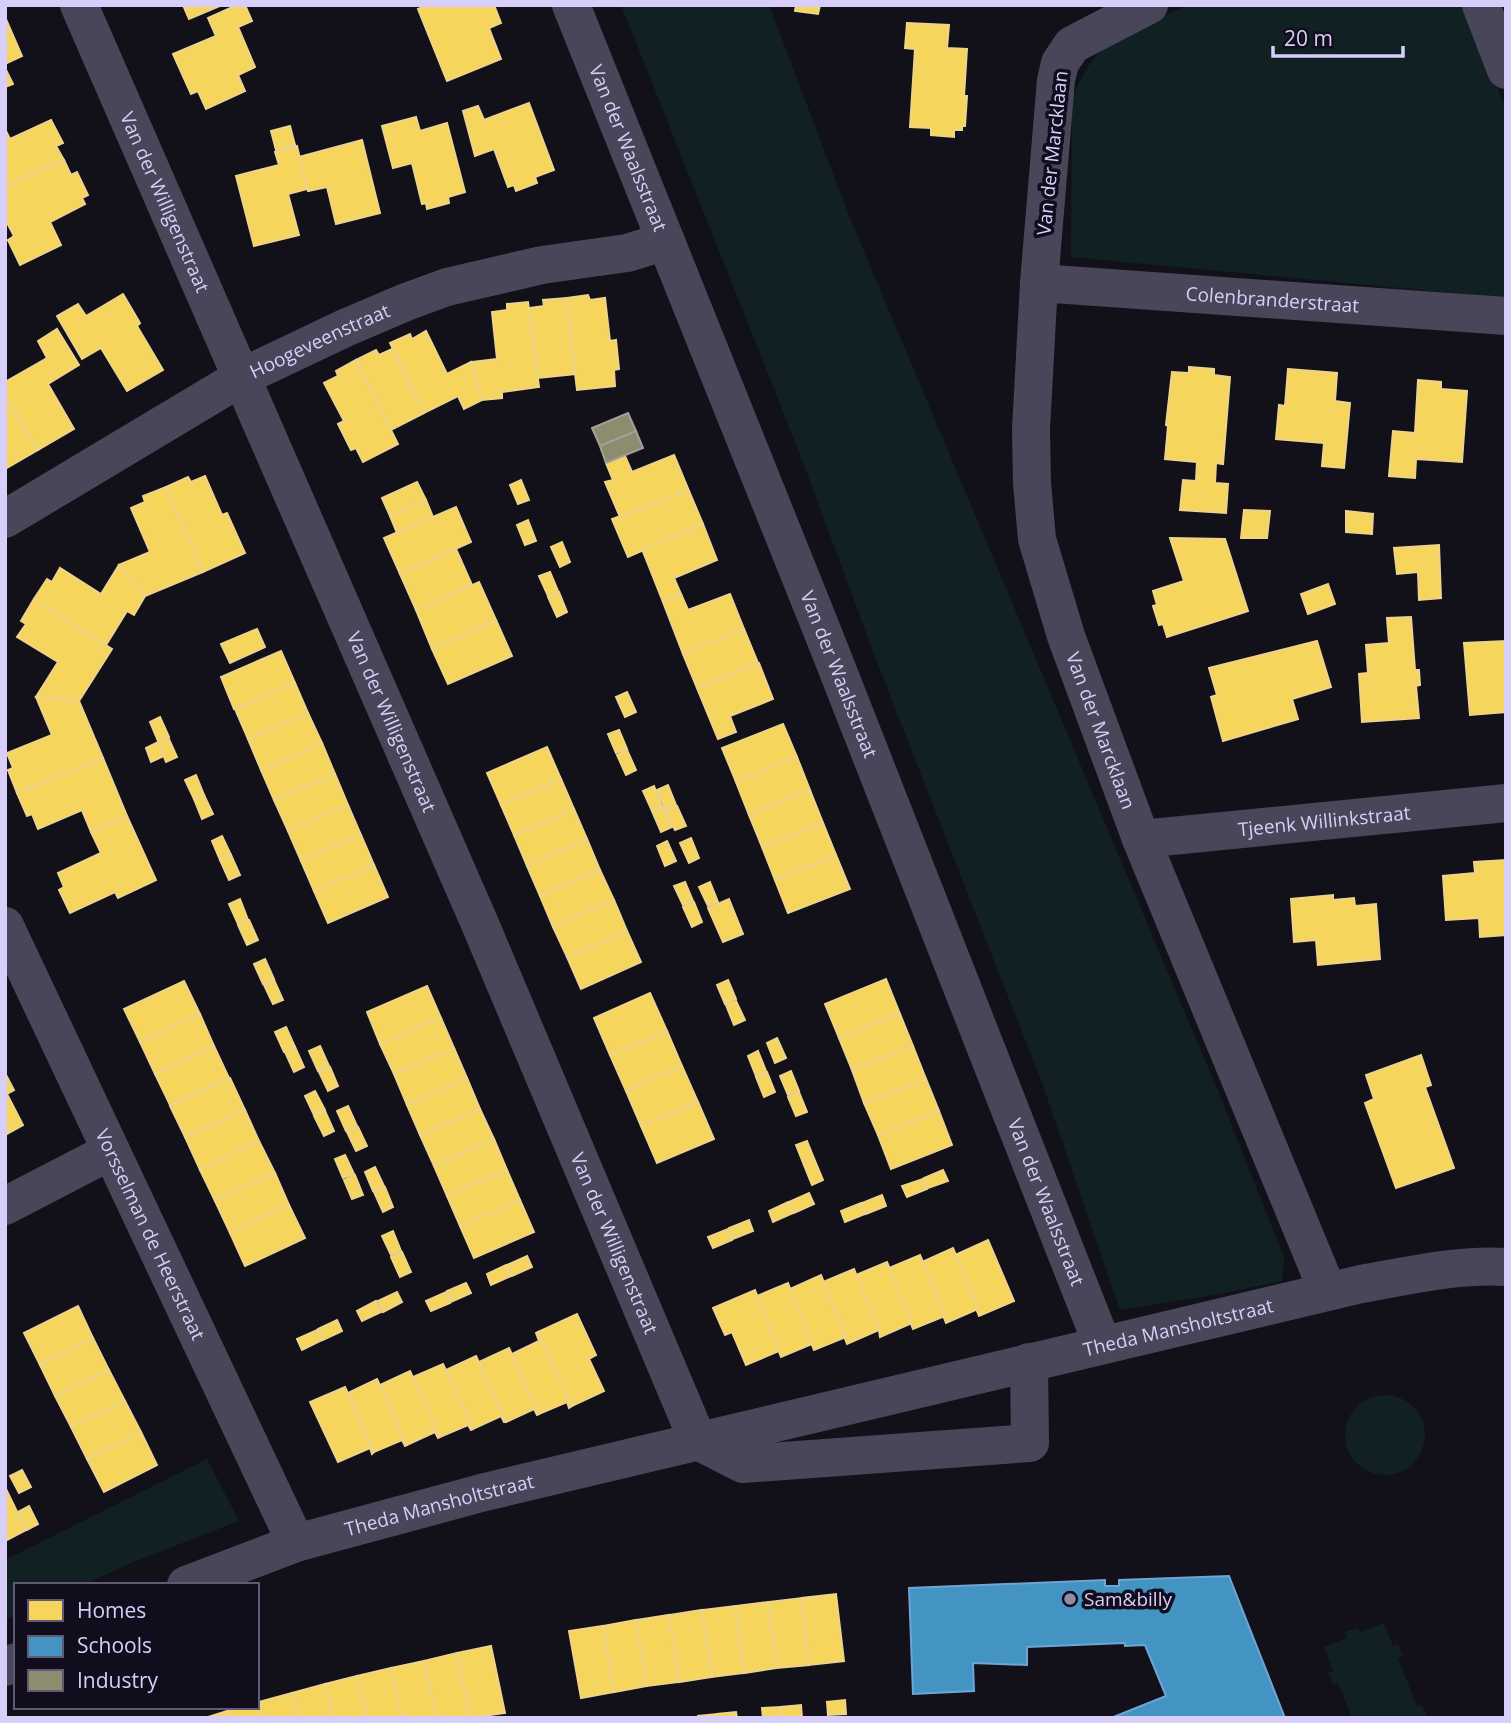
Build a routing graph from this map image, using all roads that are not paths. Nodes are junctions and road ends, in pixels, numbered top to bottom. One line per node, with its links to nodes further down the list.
1 (79, 5): 9 (street, Van der Willigenstraat)
2 (571, 5): 6 (street, Van der Waalsstraat)
3 (1149, 5): 7 (street, Van der Marcklaan)
4 (1481, 5): 5 (street)
5 (1506, 70)
6 (666, 241): 9 (street, Hoogeveenstraat); 18 (street, Van der Waalsstraat)
7 (1039, 283): 8 (street, Colenbranderstraat); 12 (street, Van der Marcklaan)
8 (1506, 316)
9 (242, 377): 10 (street, Hoogeveenstraat); 20 (street, Van der Willigenstraat)
10 (5, 519)
11 (1506, 803): 12 (street, Tjeenk Willinkstraat)
12 (1141, 839): 17 (street, Van der Marcklaan)
13 (5, 926): 14 (street, Vorsselman de Heerstraat)
14 (111, 1151): 15 (street); 21 (street, Vorsselman de Heerstraat)
15 (5, 1206)
16 (1506, 1267): 17 (street)
17 (1328, 1292): 18 (street, Theda Mansholtstraat)
18 (1102, 1344): 19 (street, Theda Mansholtstraat)
19 (1029, 1362): 20 (street, Theda Mansholtstraat); 20 (street)
20 (698, 1441): 21 (street, Theda Mansholtstraat)
21 (296, 1543): 22 (street, Theda Mansholtstraat)
22 (191, 1583)

